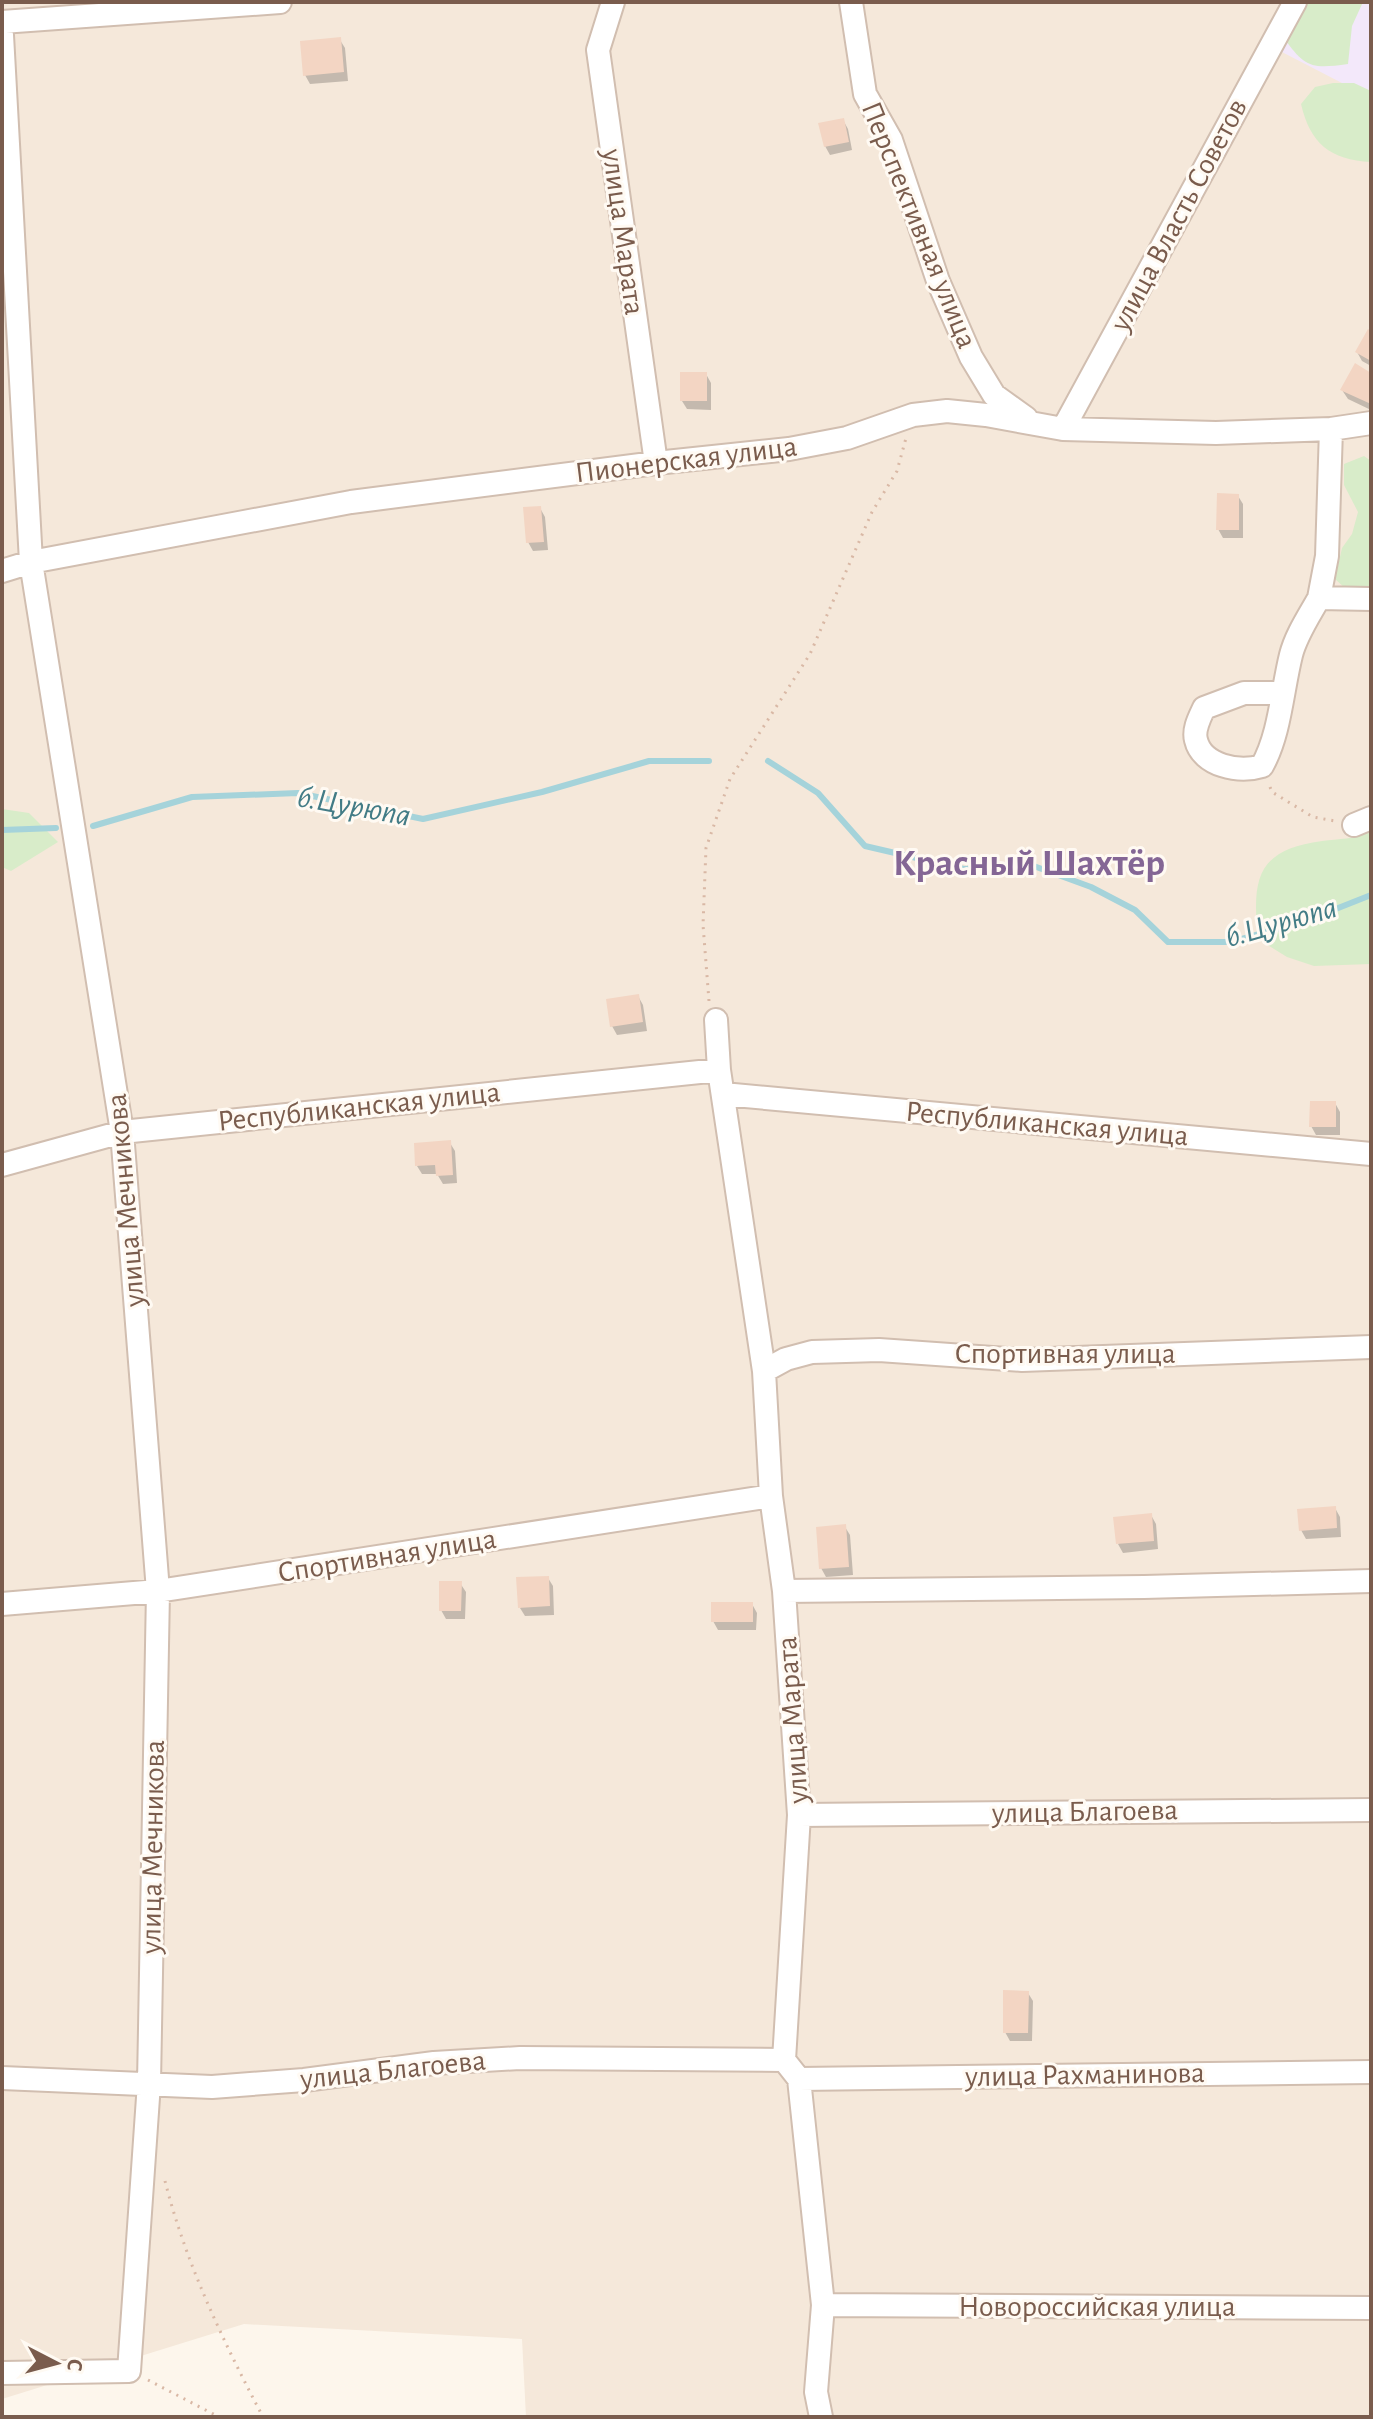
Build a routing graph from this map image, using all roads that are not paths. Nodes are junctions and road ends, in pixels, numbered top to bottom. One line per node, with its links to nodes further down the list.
1 (280, 2): 5 (street)
2 (613, 2): 11 (street, улица Марата)
3 (851, 2): 8 (street, Перспективная улица)
4 (1295, 2): 9 (street, улица Власть Советов)
5 (2, 22)
6 (2, 35): 12 (street, улица Мечникова)
7 (1371, 423): 10 (street, Пионерская улица)
8 (1033, 424): 9 (street, Пионерская улица); 11 (street, Пионерская улица)
9 (1063, 429): 10 (street, Пионерская улица)
10 (1331, 429): 14 (street)
11 (656, 463): 12 (street, Пионерская улица)
12 (31, 562): 13 (street, Пионерская улица); 20 (street, улица Мечникова)
13 (2, 571)
14 (1319, 598): 15 (street); 16 (street)
15 (1371, 599)
16 (1282, 693): 16 (street)
17 (716, 1020): 18 (street, улица Марата)
18 (719, 1070): 19 (street, улица Марата); 20 (street, Республиканская улица)
19 (723, 1094): 21 (street, Республиканская улица); 24 (street, улица Марата)
20 (122, 1132): 22 (street, Республиканская улица); 27 (street, улица Мечникова)
21 (1371, 1154)
22 (2, 1165)
23 (1371, 1347): 24 (street, Спортивная улица)
24 (764, 1371): 25 (street, улица Марата)
25 (771, 1496): 27 (street, Спортивная улица); 28 (street, улица Марата)
26 (1371, 1581): 28 (street)
27 (158, 1591): 29 (street, Спортивная улица); 36 (street, улица Мечникова)
28 (784, 1591): 31 (street, улица Марата)
29 (2, 1604)
30 (1371, 1810): 31 (street, улица Благоева)
31 (799, 1815): 32 (street, улица Марата)
32 (784, 2060): 35 (street); 36 (street, улица Благоева)
33 (1371, 2072): 35 (street, улица Рахманинова)
34 (2, 2078): 36 (street, улица Благоева)
35 (799, 2079): 37 (street)
36 (149, 2083): 39 (street, улица Мечникова)
37 (823, 2305): 38 (street, Новороссийская улица); 40 (street)
38 (1371, 2308)
39 (2, 2373)
40 (821, 2417)

